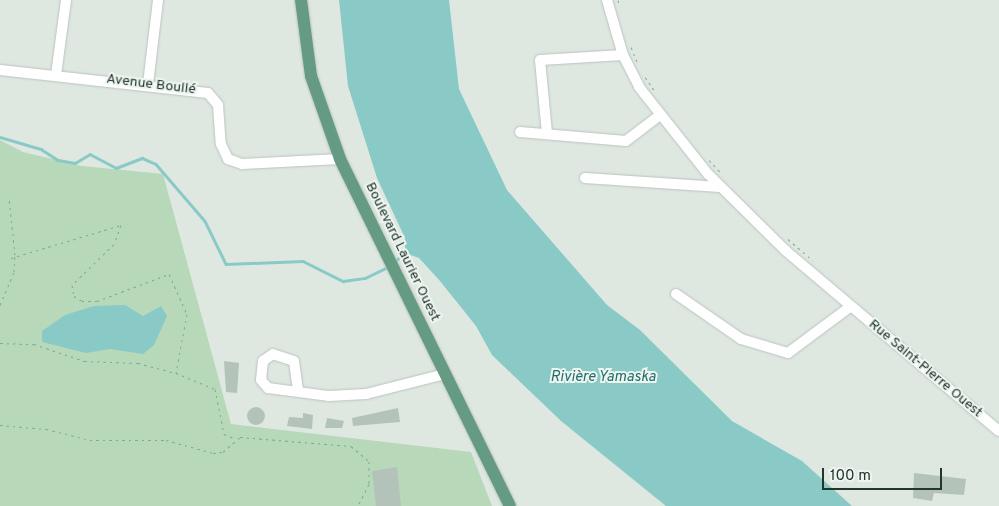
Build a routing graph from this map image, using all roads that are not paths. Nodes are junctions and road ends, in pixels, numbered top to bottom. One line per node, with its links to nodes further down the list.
1 (66, 0): 7 (street)
2 (158, 0): 8 (street)
3 (301, 0): 12 (main road, Boulevard Laurier Ouest)
4 (607, 0): 5 (street, Rue Saint-Pierre Ouest)
5 (623, 55): 9 (street, Rue Saint-Pierre Ouest); 11 (street)
6 (0, 70): 7 (street, Avenue Boullé)
7 (56, 75): 8 (street, Avenue Boullé)
8 (148, 84): 12 (street, Avenue Boullé)
9 (660, 115): 11 (street); 14 (street, Rue Saint-Pierre Ouest)
10 (520, 132): 11 (street)
11 (547, 133)
12 (340, 159): 17 (main road, Boulevard Laurier Ouest)
13 (585, 178): 14 (street)
14 (722, 182): 16 (street, Rue Saint-Pierre Ouest)
15 (676, 294): 16 (street)
16 (850, 307): 19 (street, Rue Saint-Pierre Ouest)
17 (445, 374): 18 (street); 20 (main road, Boulevard Laurier Ouest)
18 (298, 390)
19 (999, 430)
20 (510, 506)

